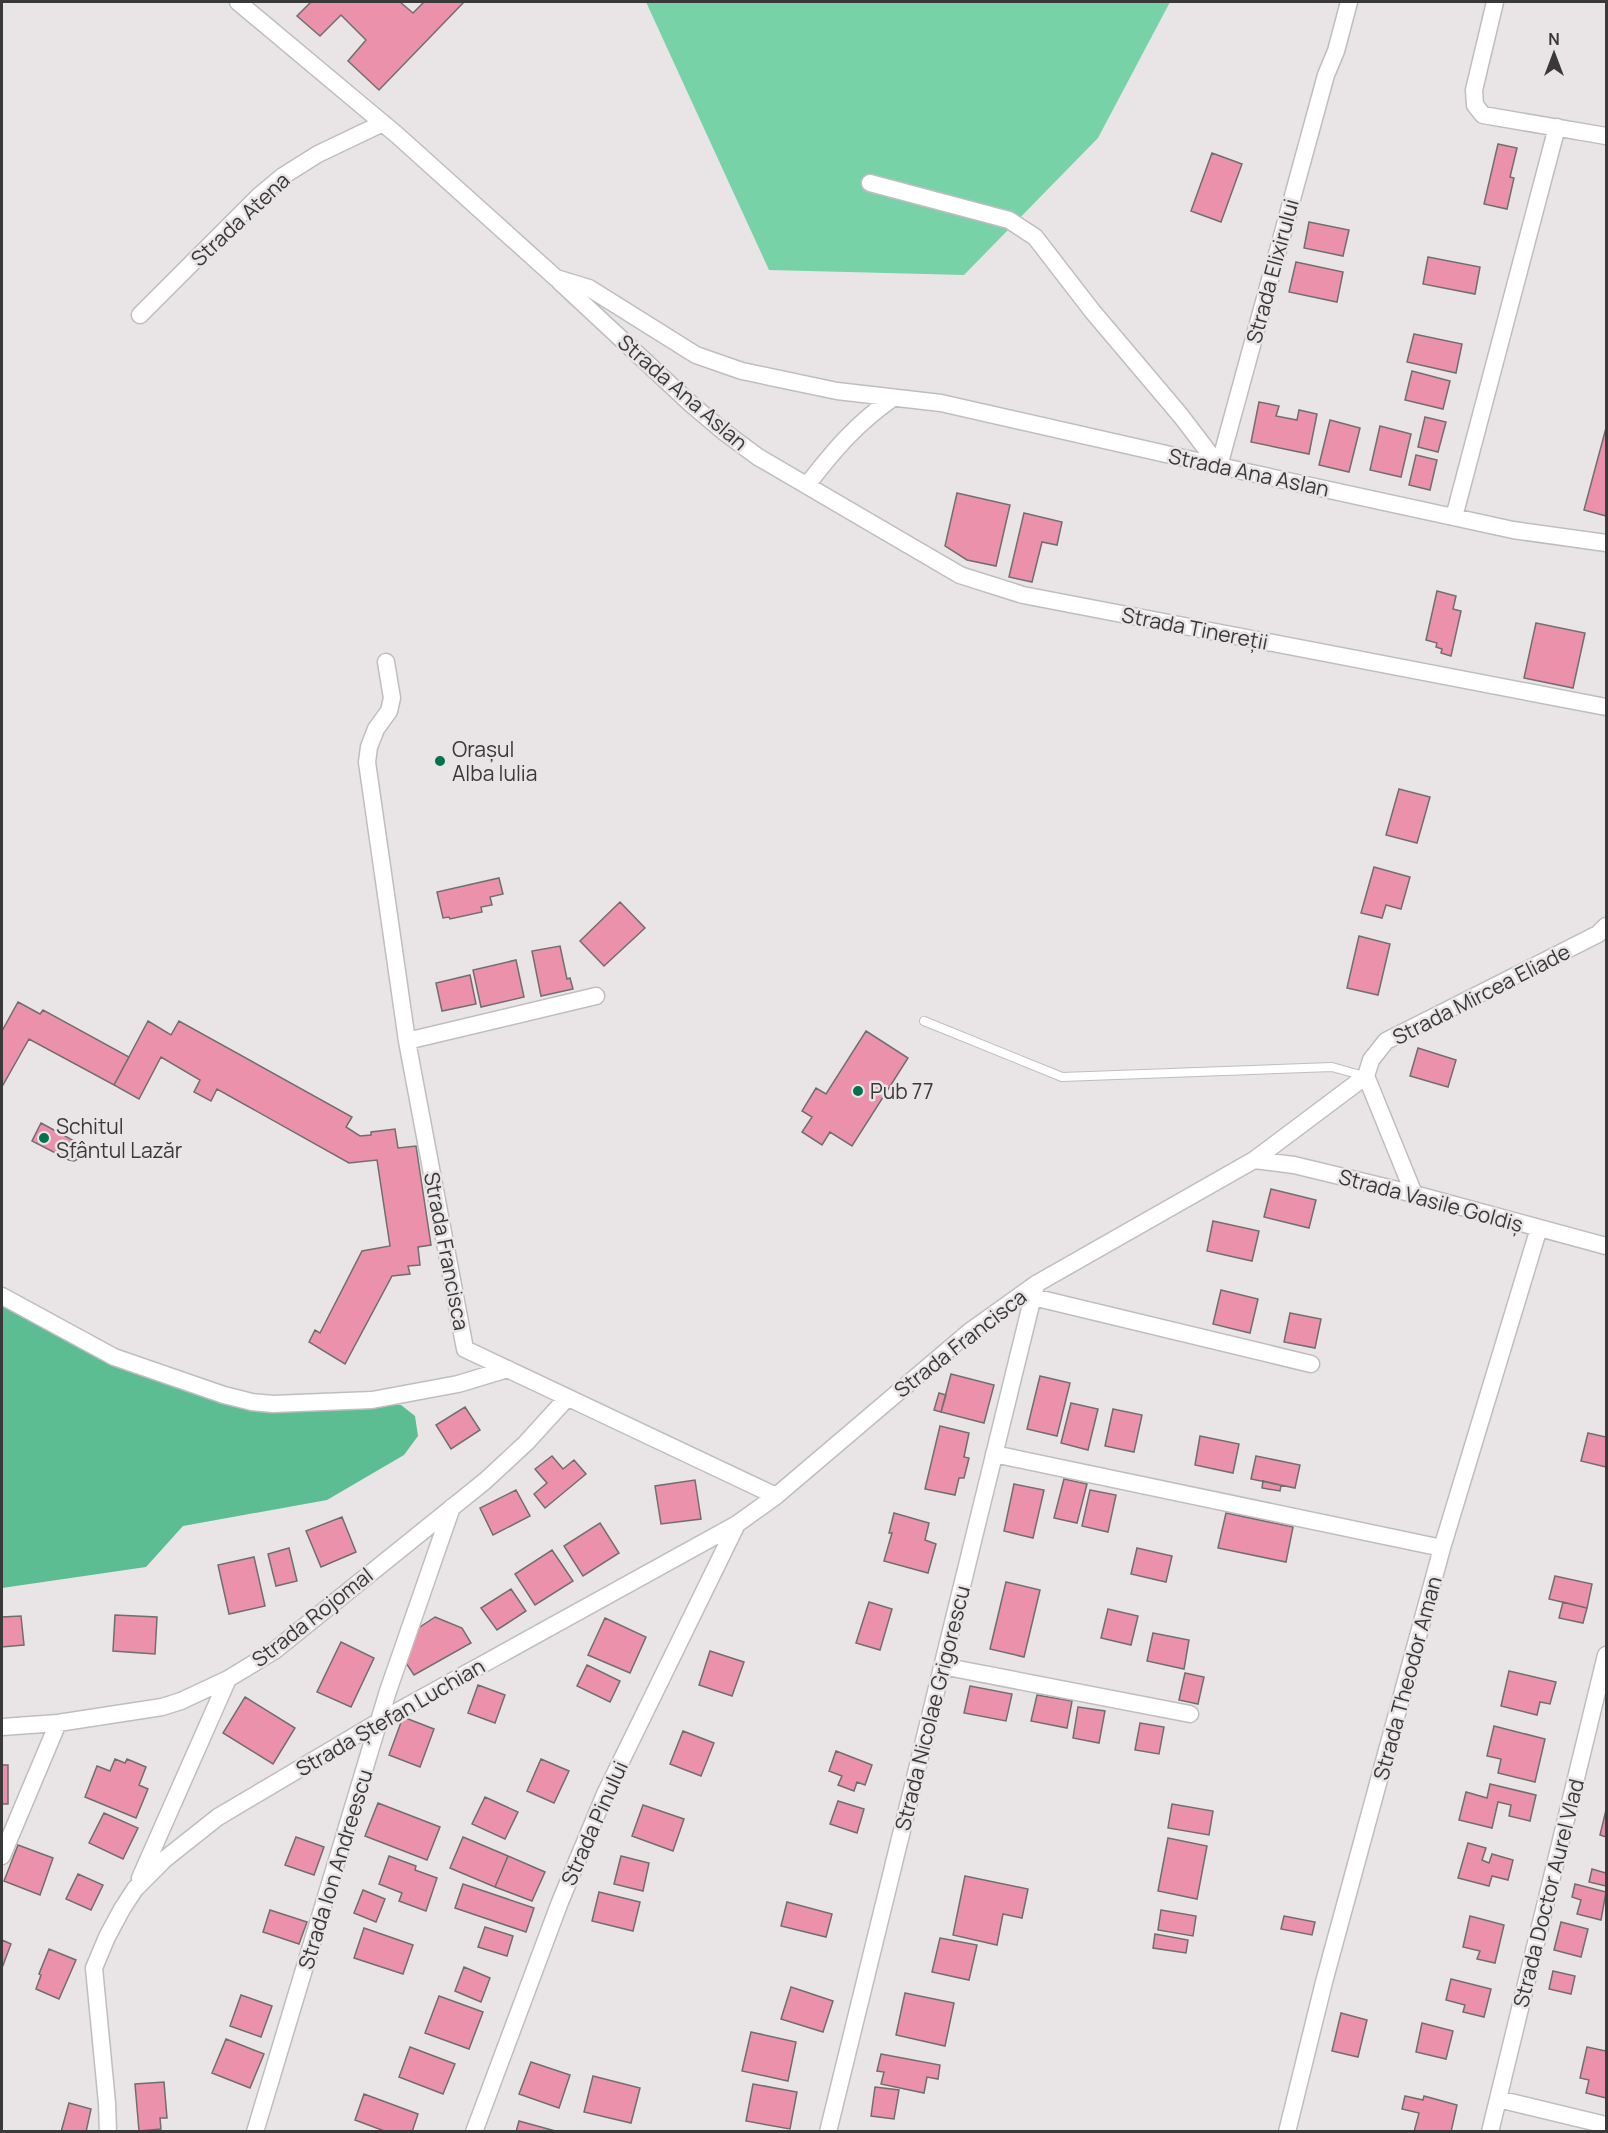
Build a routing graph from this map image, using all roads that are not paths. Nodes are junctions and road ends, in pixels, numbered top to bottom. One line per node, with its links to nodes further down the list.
1 (237, 2): 4 (street, Strada Ana Aslan)
2 (1349, 2): 11 (street, Strada Elixirului)
3 (1495, 2): 5 (street)
4 (383, 123): 8 (street, Strada Ana Aslan); 9 (street, Strada Atena)
5 (1557, 128): 6 (street); 13 (street)
6 (1606, 136)
7 (870, 183): 11 (street)
8 (556, 278): 10 (street, Strada Ana Aslan); 12 (street, Strada Ana Aslan)
9 (140, 315)
10 (892, 398): 11 (street, Strada Ana Aslan); 12 (street)
11 (1219, 466): 13 (street, Strada Ana Aslan)
12 (807, 485): 16 (street, Strada Tinereții)
13 (1454, 517): 14 (street, Strada Ana Aslan)
14 (1606, 543)
15 (386, 662): 20 (street)
16 (1606, 707)
17 (1606, 926): 21 (street, Strada Mircea Eliade)
18 (596, 996): 20 (street)
19 (924, 1021): 21 (lane)
20 (407, 1041): 29 (street, Strada Francisca)
21 (1366, 1076): 22 (street, Strada Mircea Eliade); 23 (street)
22 (1254, 1160): 23 (street, Strada Vasile Goldiș); 26 (street, Strada Francisca)
23 (1414, 1194): 24 (street, Strada Vasile Goldiș)
24 (1539, 1228): 25 (street, Strada Vasile Goldiș); 35 (street, Strada Theodor Aman)
25 (1606, 1246)
26 (1035, 1291): 28 (street); 31 (street, Strada Nicolae Grigorescu); 32 (street, Strada Francisca)
27 (2, 1296): 29 (street)
28 (1311, 1364)
29 (508, 1369): 30 (street, Strada Francisca)
30 (567, 1398): 32 (street, Strada Francisca); 33 (street, Strada Rojomal)
31 (994, 1454): 35 (street); 37 (street, Strada Nicolae Grigorescu)
32 (776, 1496): 34 (street, Strada Francisca)
33 (452, 1506): 38 (street, Strada Rojomal); 40 (street, Strada Ion Andreescu)
34 (737, 1524): 40 (street, Strada Ștefan Luchian); 49 (street, Strada Pinului)
35 (1442, 1548): 51 (street, Strada Theodor Aman)
36 (1606, 1655): 45 (street, Strada Doctor Aurel Vlad)
37 (942, 1666): 39 (street); 50 (street, Strada Nicolae Grigorescu)
38 (228, 1679): 41 (street, Strada Rojomal); 44 (street)
39 (1190, 1714)
40 (380, 1721): 44 (street, Strada Ștefan Luchian); 48 (street, Strada Ion Andreescu)
41 (58, 1723): 42 (street, Strada Rojomal); 43 (street)
42 (2, 1727)
43 (2, 1857)
44 (135, 1889): 47 (street, Strada Ștefan Luchian)
45 (1498, 2099): 46 (street); 52 (street, Strada Doctor Aurel Vlad)
46 (1606, 2125)
47 (108, 2132)
48 (255, 2132)
49 (474, 2132)
50 (828, 2132)
51 (1287, 2132)
52 (1490, 2132)

